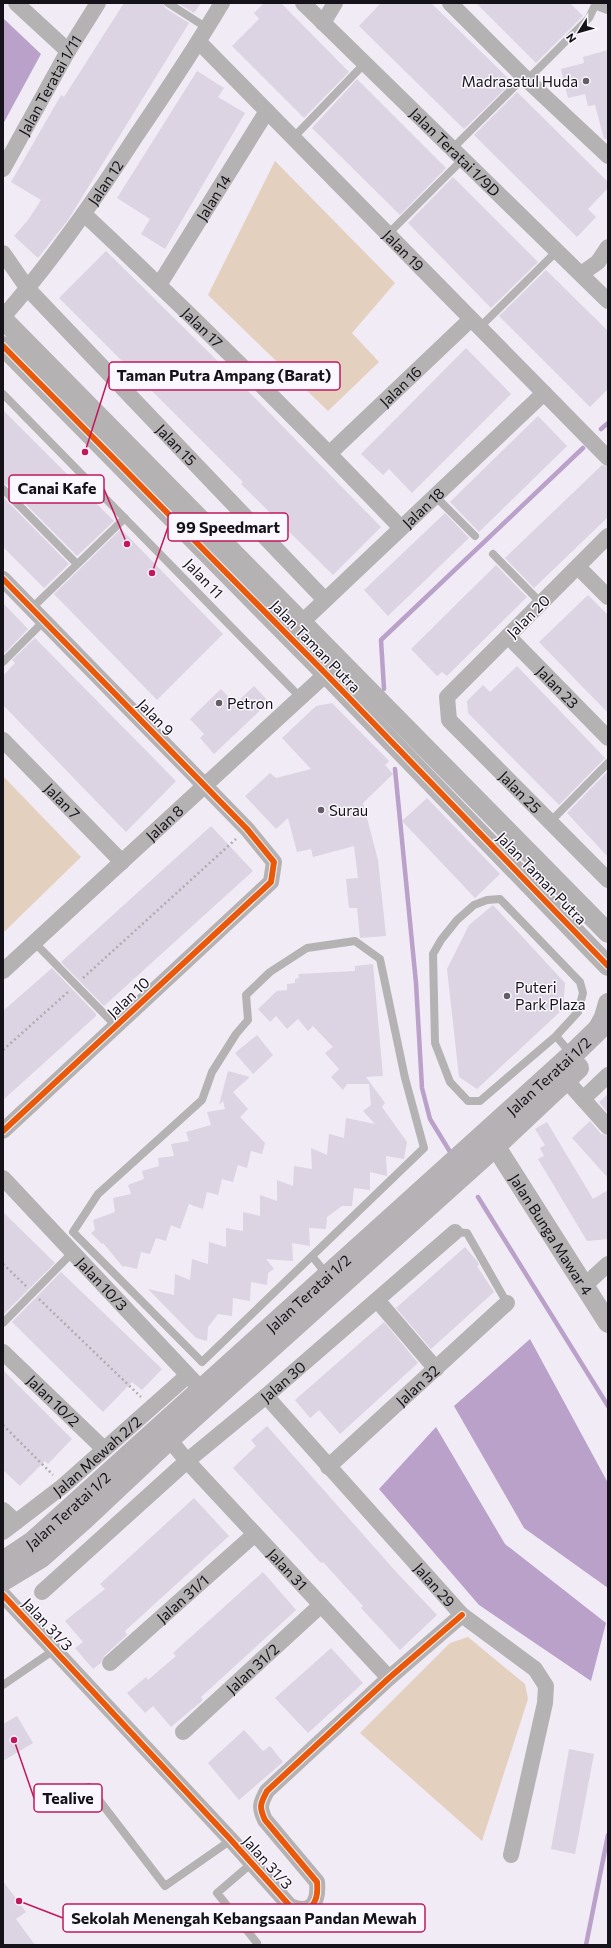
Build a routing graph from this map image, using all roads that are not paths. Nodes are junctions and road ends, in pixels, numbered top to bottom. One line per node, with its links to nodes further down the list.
1 (16, 3): 14 (street)
2 (98, 3): 14 (street, Jalan Teratai 1/11)
3 (168, 3): 12 (lane)
4 (222, 3): 12 (street, Jalan 12)
5 (303, 3): 11 (street, Jalan Teratai 1/9D)
6 (335, 3): 11 (street)
7 (450, 3): 16 (street)
8 (596, 3): 16 (lane)
9 (600, 3): 10 (street)
10 (608, 6)
11 (323, 23): 15 (street, Jalan Teratai 1/9D)
12 (207, 28): 13 (street, Jalan 12)
13 (199, 42): 17 (street, Jalan 19); 22 (street, Jalan 12)
14 (68, 51): 21 (street, Jalan Teratai 1/11)
15 (365, 64): 18 (lane); 19 (street, Jalan Teratai 1/9D)
16 (525, 79): 19 (lane); 20 (street)
17 (267, 111): 18 (street, Jalan 19); 28 (street, Jalan 14)
18 (293, 138): 23 (street, Jalan 19)
19 (457, 154): 23 (lane); 25 (street, Jalan Teratai 1/9D)
20 (608, 156)
21 (3, 169)
22 (84, 214): 28 (street, Jalan 17); 29 (street, Jalan 12)
23 (388, 234): 32 (street, Jalan 19)
24 (608, 247): 27 (street)
25 (557, 251): 27 (street, Jalan Teratai 1/9D); 32 (lane)
26 (3, 253): 29 (street)
27 (581, 274): 30 (street, Jalan Teratai 1/9D)
28 (159, 285): 36 (street, Jalan 17)
29 (28, 289): 31 (street, Jalan 12); 49 (street, Jalan 15)
30 (608, 301)
31 (3, 318): 53 (street, Jalan Taman Putra)
32 (476, 323): 34 (street, Jalan 19); 36 (street, Jalan 16)
33 (3, 346): 56 (street, Jalan Taman Putra)
34 (544, 393): 37 (street, Jalan 19); 39 (street, Jalan 18)
35 (3, 394): 40 (lane, Jalan 11)
36 (330, 453): 41 (street, Jalan 17)
37 (608, 458)
38 (3, 489): 45 (lane)
39 (435, 496): 41 (street, Jalan 18); 42 (lane)
40 (125, 518): 45 (lane); 57 (lane, Jalan 11)
41 (401, 528): 49 (street, Jalan 18)
42 (475, 536)
43 (608, 536): 46 (street, Jalan 20)
44 (493, 554): 50 (lane)
45 (78, 564): 51 (lane)
46 (578, 567): 48 (street); 50 (street, Jalan 20)
47 (3, 579): 51 (street, Jalan 9)
48 (608, 597)
49 (325, 600): 53 (street, Jalan 18)
50 (541, 603): 54 (street, Jalan 20)
51 (32, 608): 52 (street, Jalan 9)
52 (44, 621): 55 (lane); 62 (street, Jalan 9)
53 (301, 623): 67 (street, Jalan Taman Putra)
54 (508, 636): 58 (street, Jalan 20); 59 (street, Jalan 23)
55 (3, 662)
56 (326, 674): 57 (street, Jalan 8); 69 (street, Jalan Taman Putra)
57 (300, 697): 62 (street, Jalan 8)
58 (447, 697): 63 (street, Jalan 25)
59 (608, 738)
60 (3, 740): 64 (street, Jalan 7)
61 (608, 763): 63 (lane)
62 (205, 785): 64 (street, Jalan 8); 66 (street, Jalan 9)
63 (550, 822): 65 (street, Jalan 25)
64 (122, 862): 68 (street, Jalan 8)
65 (608, 880)
66 (271, 882): 73 (street, Jalan 10)
67 (608, 933)
68 (34, 942): 70 (street, Jalan 8); 73 (lane)
69 (602, 960): 71 (street)
70 (3, 971)
71 (608, 981)
72 (608, 1003): 74 (street)
73 (116, 1026): 81 (street, Jalan 10)
74 (604, 1031): 76 (main road, Jalan Teratai 1/2); 78 (main road, Jalan Teratai 1/2)
75 (556, 1036): 75 (lane); 76 (lane)
76 (572, 1055): 82 (main road, Jalan Teratai 1/2)
77 (608, 1075): 79 (street)
78 (566, 1080): 79 (street); 82 (main road, Jalan Teratai 1/2)
79 (582, 1099): 80 (street)
80 (608, 1127)
81 (3, 1131)
82 (490, 1139): 89 (main road, Jalan Teratai 1/2); 90 (street, Jalan Bunga Mawar 4); 99 (main road, Jalan Teratai 1/2)
83 (3, 1178): 86 (street, Jalan 10/3)
84 (73, 1232): 86 (lane); 87 (lane); 87 (lane)
85 (455, 1232): 91 (street, Jalan 30); 92 (lane, Jalan 30)
86 (69, 1249): 93 (lane); 97 (street, Jalan 10/3)
87 (312, 1256): 89 (lane)
88 (608, 1264): 90 (street)
89 (328, 1275): 97 (main road, Jalan Teratai 1/2)
90 (584, 1286): 94 (street, Jalan Bunga Mawar 4)
91 (377, 1300): 96 (street); 98 (street, Jalan 30)
92 (507, 1303): 96 (street, Jalan 32)
93 (3, 1323)
94 (608, 1323)
95 (3, 1352): 100 (street, Jalan 10/2)
96 (436, 1369): 102 (street, Jalan 32)
97 (194, 1382): 100 (street, Jalan Mewah 2/2); 106 (main road, Jalan Teratai 1/2)
98 (266, 1396): 101 (street, Jalan 30); 102 (street, Jalan 29)
99 (170, 1439): 101 (street, Jalan 31); 107 (main road, Jalan Teratai 1/2)
100 (104, 1449): 104 (street, Jalan Mewah 2/2)
101 (187, 1460): 105 (street, Jalan 31); 108 (street, Jalan 30)
102 (328, 1467): 111 (street, Jalan 29)
103 (3, 1510): 104 (street)
104 (9, 1527)
105 (255, 1534): 110 (street, Jalan 31); 113 (street, Jalan 31/1)
106 (3, 1562)
107 (3, 1580)
108 (42, 1592)
109 (3, 1595): 112 (street, Jalan 31/3)
110 (321, 1605): 114 (street, Jalan 31); 116 (street, Jalan 31/2)
111 (462, 1615): 114 (street, Jalan 31/3); 119 (street, Jalan 29)
112 (54, 1650): 115 (lane); 118 (street, Jalan 31/3)
113 (110, 1663)
114 (389, 1678): 120 (street, Jalan 31/3)
115 (3, 1685)
116 (183, 1732)
117 (89, 1787): 118 (lane)
118 (231, 1840): 120 (street, Jalan 31/3)
119 (511, 1855)
120 (252, 1863): 121 (lane)
121 (256, 1943)

